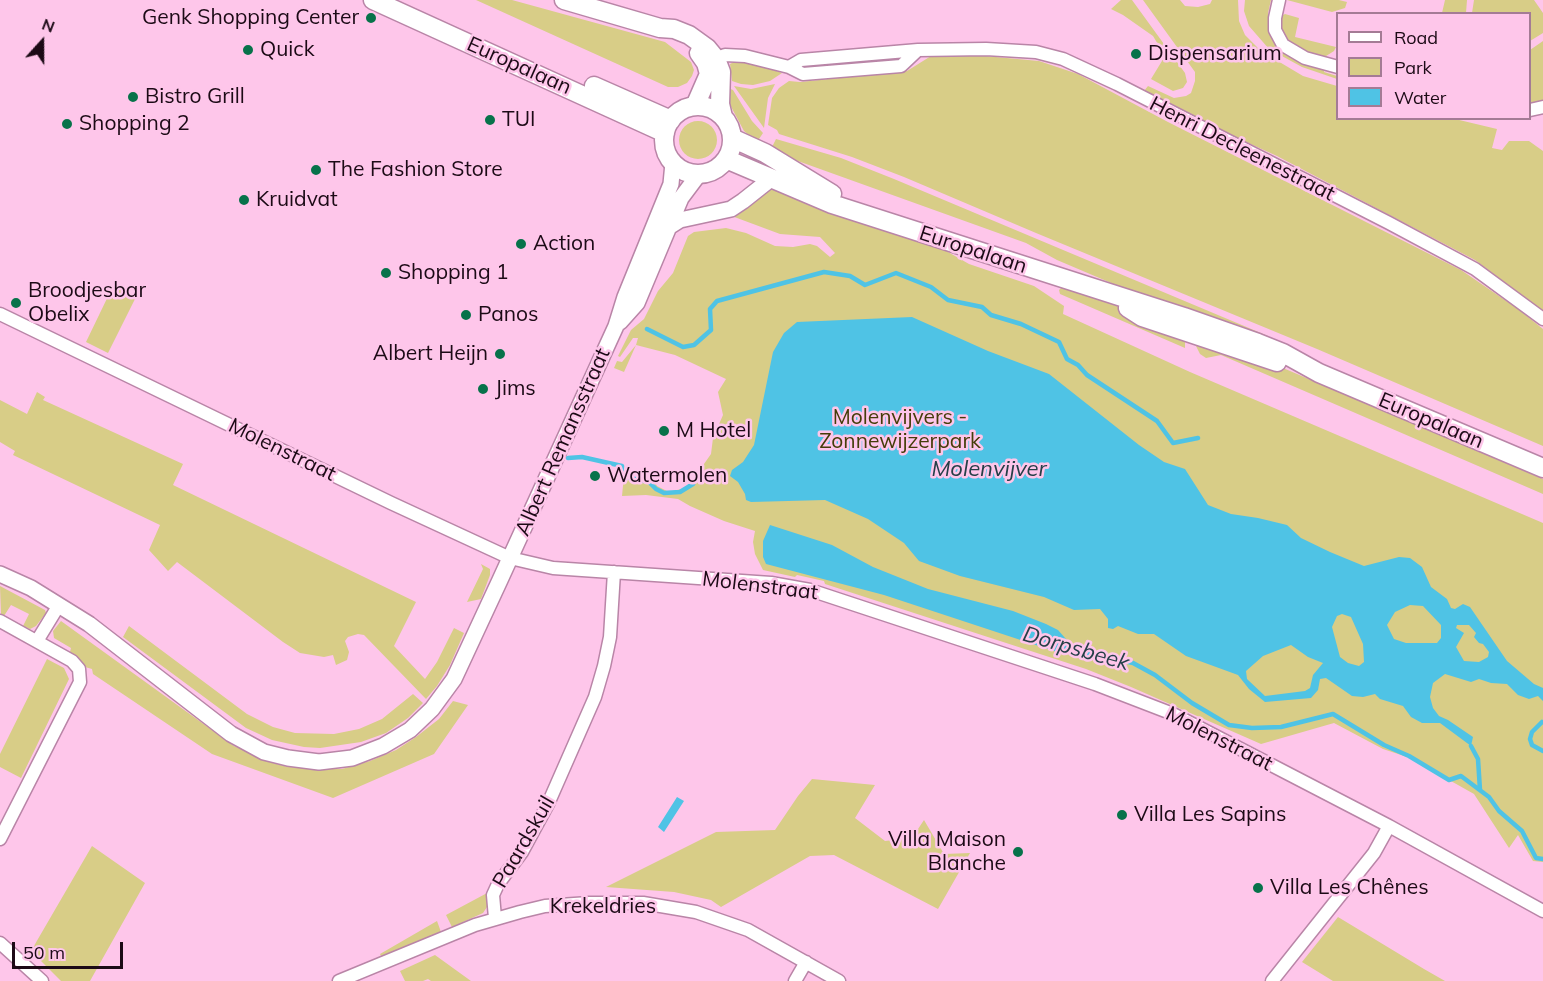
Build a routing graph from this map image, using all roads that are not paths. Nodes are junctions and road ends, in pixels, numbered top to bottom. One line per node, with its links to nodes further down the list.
1 (373, 0): 8 (main road, Europalaan)
2 (401, 0): 11 (main road, Europalaan)
3 (564, 0): 5 (main road)
4 (1279, 0): 6 (street)
5 (711, 61): 9 (main road); 10 (main road); 20 (street, Henri Decleenestraat)
6 (1336, 66)
7 (576, 104): 8 (street)
8 (607, 106): 11 (main road, Europalaan)
9 (695, 106): 10 (main road); 11 (main road)
10 (723, 117): 12 (main road)
11 (668, 126): 14 (main road)
12 (732, 138): 13 (main road); 17 (main road, Europalaan)
13 (726, 159): 15 (main road); 16 (main road, Europalaan)
14 (673, 163): 15 (main road); 21 (street, Albert Remansstraat)
15 (699, 174): 18 (street, Albert Remansstraat)
16 (772, 178): 17 (main road, Europalaan); 18 (street)
17 (878, 220): 22 (main road, Europalaan)
18 (669, 227): 21 (street, Albert Remansstraat)
19 (0, 314): 23 (street, Molenstraat)
20 (1543, 320)
21 (616, 326): 23 (street, Albert Remansstraat)
22 (1543, 468)
23 (510, 558): 24 (street, Molenstraat); 26 (street, Albert Remansstraat)
24 (614, 572): 29 (street, Molenstraat); 32 (street, Paardskuil)
25 (0, 574): 26 (street, Albert Remansstraat)
26 (59, 605): 28 (street)
27 (0, 621): 28 (street)
28 (37, 641): 30 (street)
29 (1389, 826): 31 (street, Molenstraat); 39 (street)
30 (0, 839)
31 (1543, 911)
32 (495, 918): 34 (street, Krekeldries); 36 (street, Paardskuil)
33 (0, 943): 35 (street)
34 (806, 962): 37 (street); 38 (street, Krekeldries)
35 (42, 981)
36 (339, 981)
37 (795, 981)
38 (839, 981)
39 (1272, 981)

